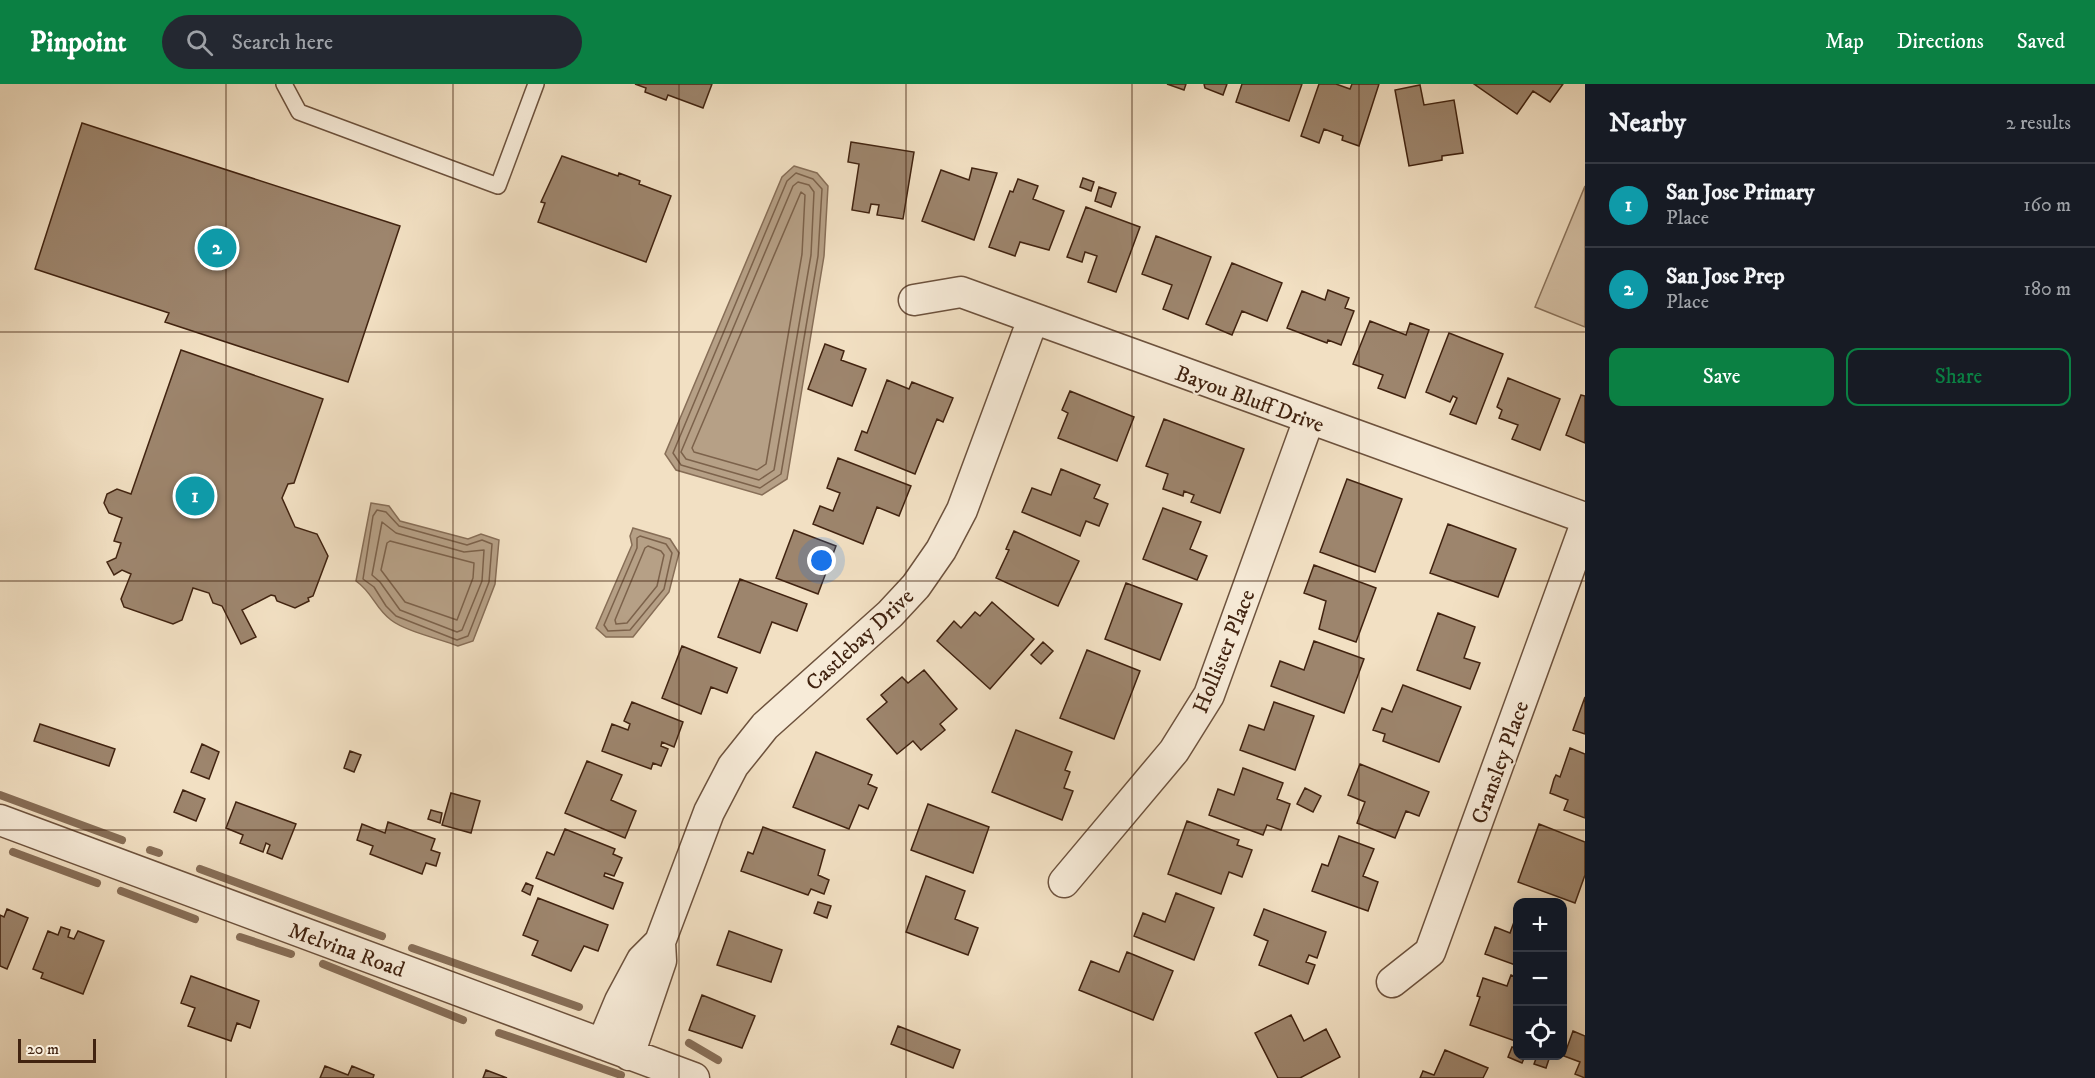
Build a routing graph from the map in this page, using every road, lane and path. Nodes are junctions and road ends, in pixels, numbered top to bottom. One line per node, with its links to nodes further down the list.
1 (284, 84): 2 (lane)
2 (536, 84)
3 (914, 300): 4 (street, Bayou Bluff Drive)
4 (1033, 319): 5 (street, Bayou Bluff Drive); 11 (street, Castlebay Drive)
5 (1309, 419): 6 (street, Bayou Bluff Drive); 9 (street, Hollister Place)
6 (1585, 518)
7 (1585, 526): 10 (street, Cransley Place)
8 (0, 820): 11 (street, Melvina Road)
9 (1064, 882)
10 (1392, 982)
11 (615, 1049): 12 (street, Melvina Road)
12 (694, 1078)

